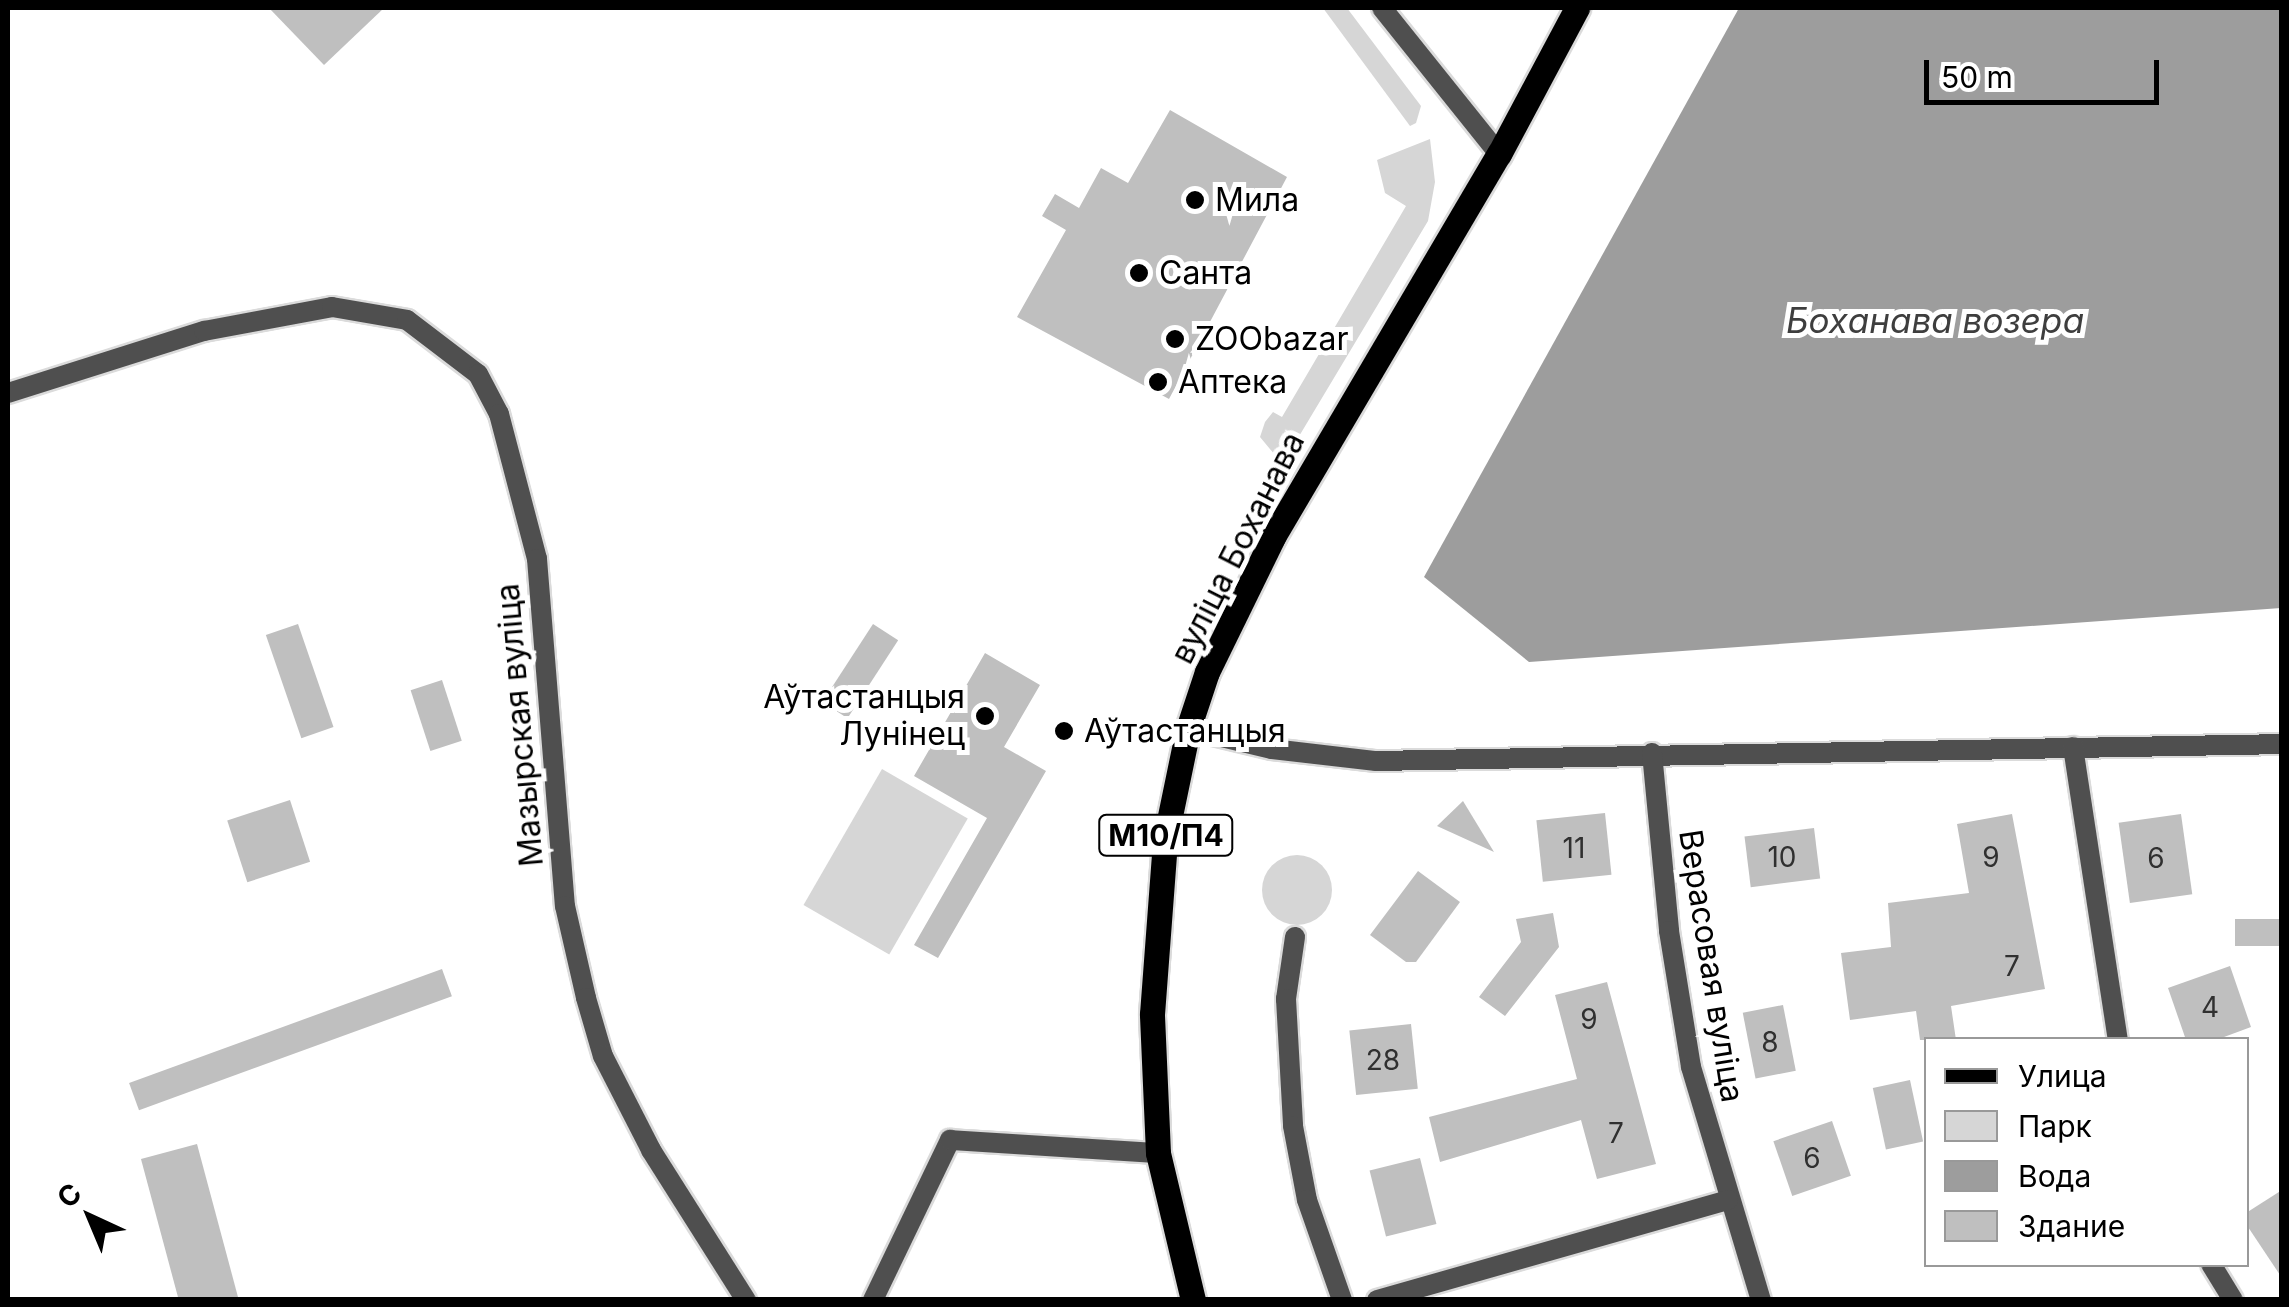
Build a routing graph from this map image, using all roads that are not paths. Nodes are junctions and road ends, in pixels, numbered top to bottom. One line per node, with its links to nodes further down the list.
1 (1382, 8): 3 (street)
2 (1576, 8): 3 (main road, вуліца Боханава / М10/П4)
3 (1499, 154): 5 (main road, вуліца Боханава / М10/П4)
4 (8, 394): 14 (street, Мазырская вуліца)
5 (1188, 730): 8 (street); 11 (main road, вуліца Боханава / М10/П4)
6 (2282, 744): 7 (street)
7 (2073, 747): 8 (street); 10 (street)
8 (1652, 753): 12 (street, Верасовая вуліца)
9 (1294, 937): 17 (street)
10 (2118, 1037)
11 (1158, 1153): 15 (street); 16 (main road, М10/П4)
12 (1728, 1200): 18 (street); 19 (street, Верасовая вуліца)
13 (2214, 1267): 20 (street)
14 (746, 1300)
15 (873, 1300)
16 (1193, 1300)
17 (1342, 1300)
18 (1377, 1300)
19 (1761, 1300)
20 (2233, 1300)

